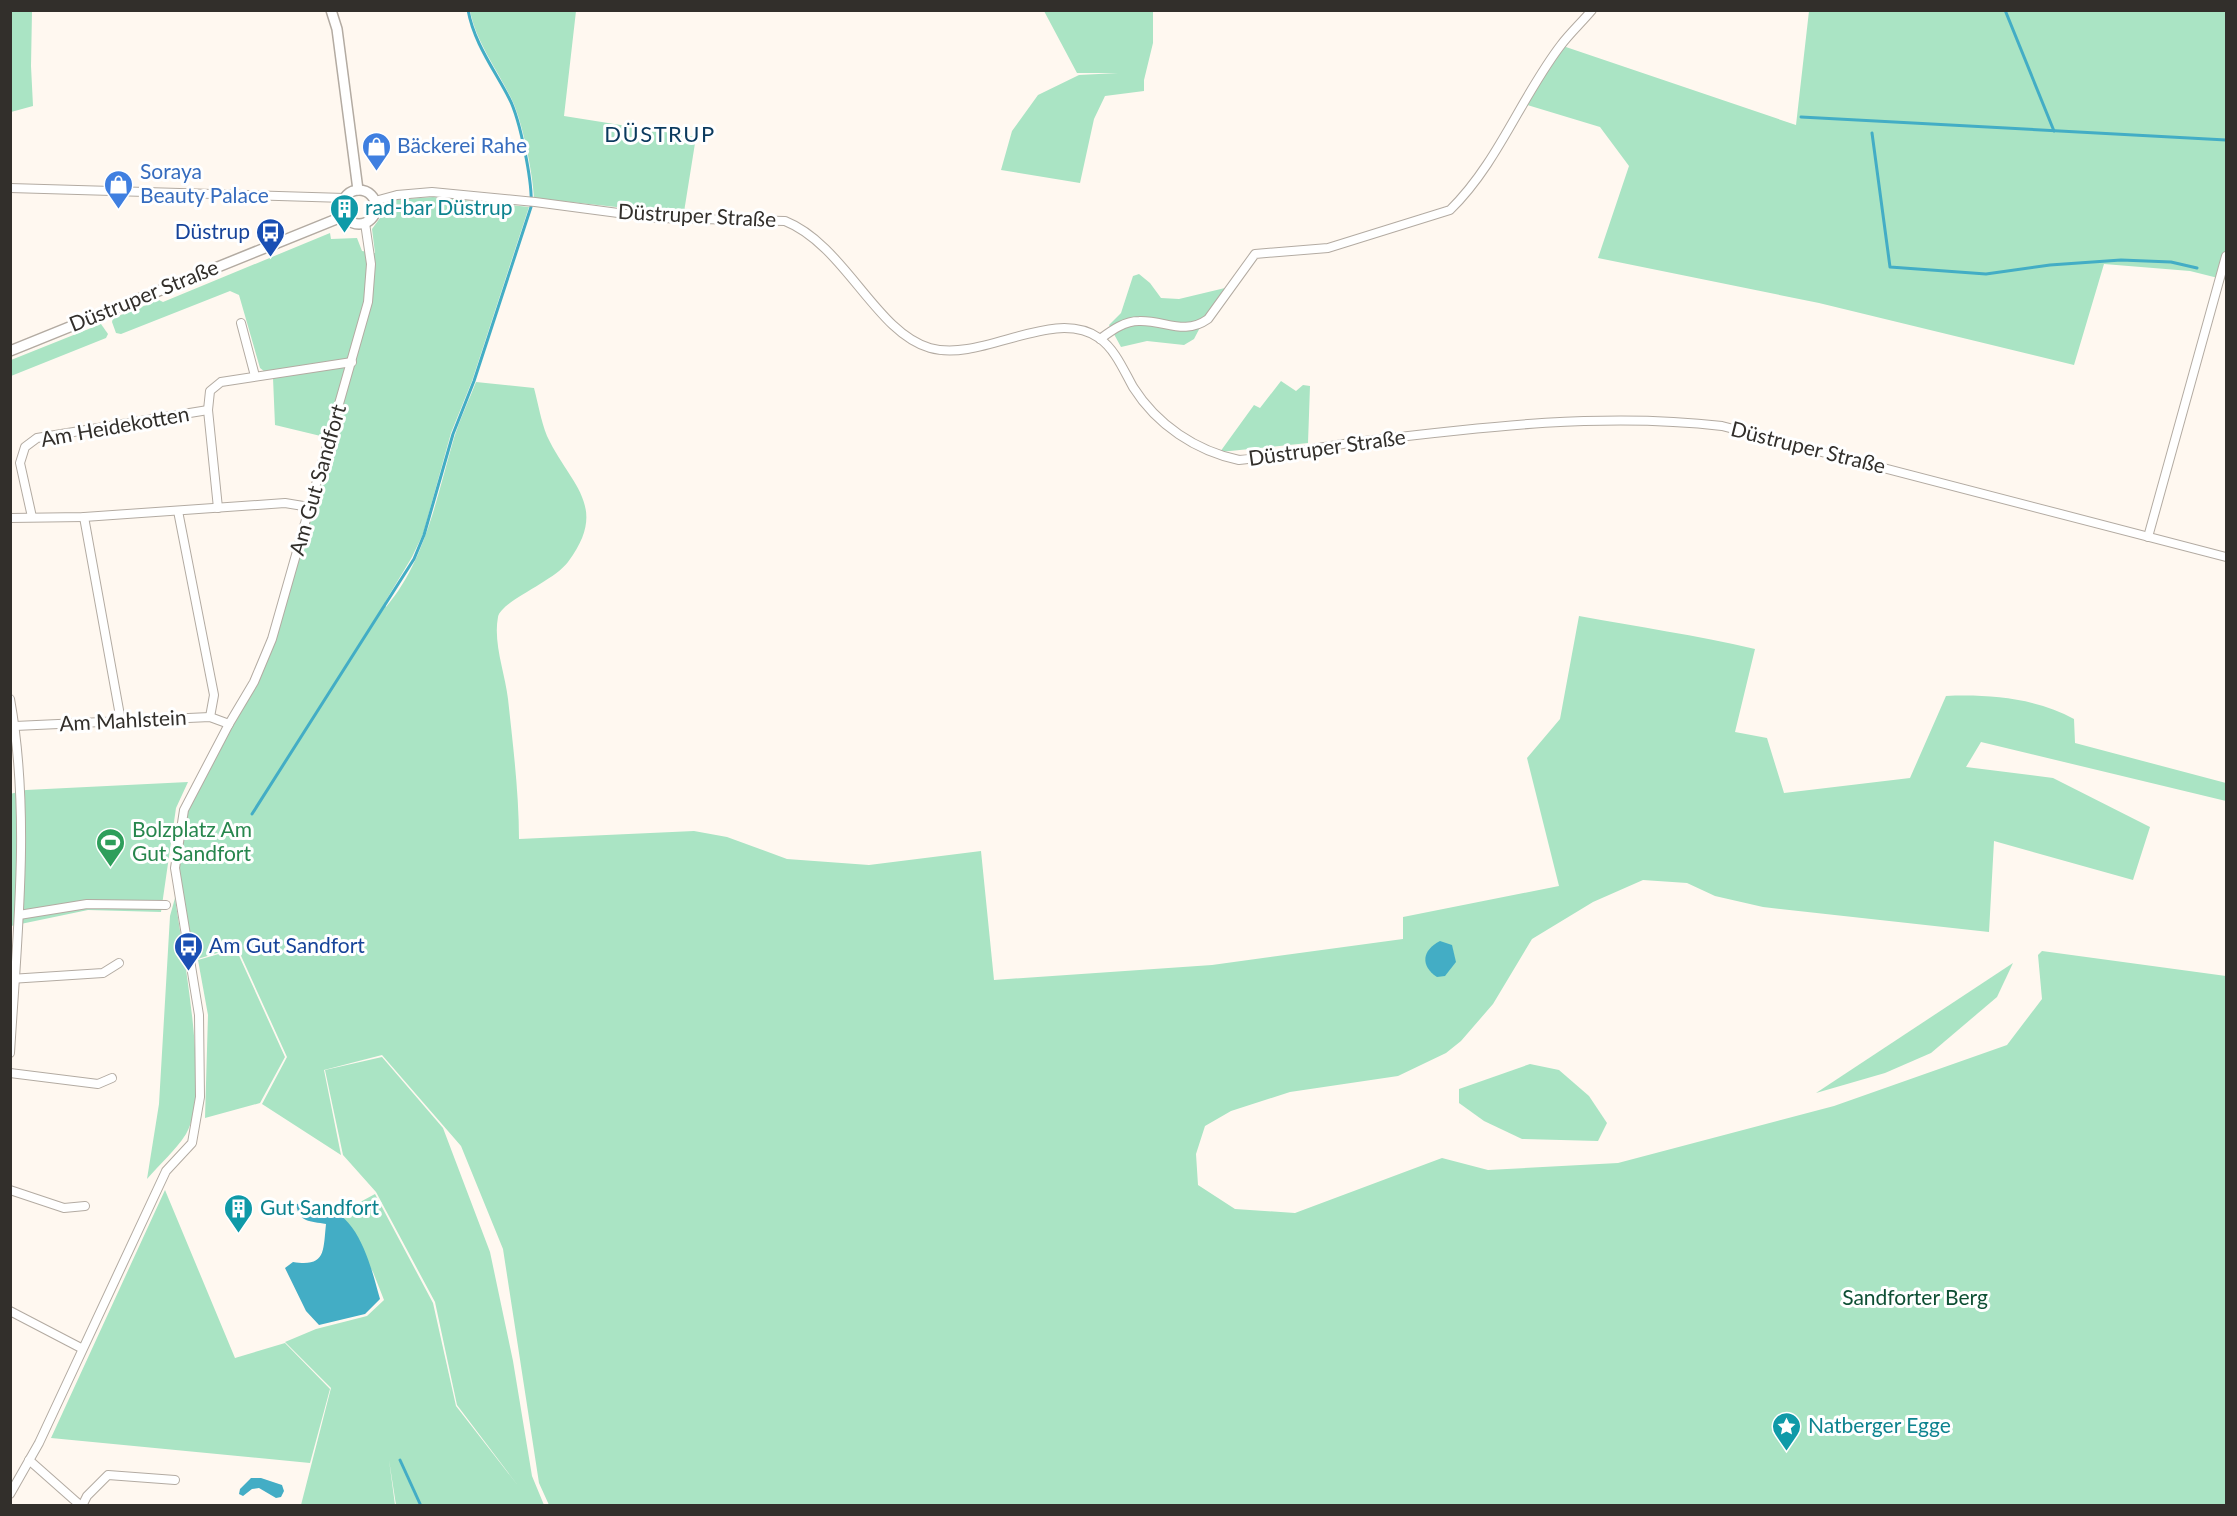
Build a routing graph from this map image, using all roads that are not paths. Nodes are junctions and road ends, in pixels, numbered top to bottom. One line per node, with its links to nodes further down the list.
1 (331, 10): 4 (street)
2 (1592, 10): 11 (street)
3 (10, 188): 5 (street)
4 (358, 190): 5 (street); 6 (street)
5 (345, 198): 7 (street)
6 (375, 201): 8 (street); 11 (street, Düstruper Straße)
7 (344, 216): 8 (street); 12 (street, Düstruper Straße)
8 (365, 223): 13 (street, Am Gut Sandfort)
9 (2226, 256): 22 (street)
10 (240, 323): 14 (street)
11 (1100, 339): 22 (street, Düstruper Straße)
12 (10, 351)
13 (352, 362): 14 (street, Am Heidekotten); 16 (street, Am Gut Sandfort)
14 (255, 376): 15 (street, Am Heidekotten)
15 (208, 410): 17 (street, Am Heidekotten); 19 (street, Am Heidekotten)
16 (309, 507): 17 (street); 27 (street, Am Gut Sandfort)
17 (218, 508): 18 (street)
18 (178, 510): 20 (street); 25 (street)
19 (32, 517): 20 (street); 21 (street)
20 (84, 517): 26 (street)
21 (10, 518)
22 (2148, 537): 23 (street, Düstruper Straße)
23 (2226, 557)
24 (10, 699): 28 (street)
25 (210, 717): 26 (street, Am Mahlstein); 27 (street, Am Mahlstein)
26 (121, 721): 28 (street, Am Mahlstein)
27 (229, 724): 39 (street, Am Gut Sandfort)
28 (15, 726): 30 (street)
29 (166, 904): 30 (street)
30 (19, 915): 32 (street)
31 (119, 963): 32 (street)
32 (13, 979): 33 (street)
33 (10, 1053)
34 (10, 1073): 35 (street)
35 (112, 1078)
36 (10, 1190): 37 (street)
37 (85, 1206)
38 (10, 1311): 39 (street)
39 (81, 1348): 40 (street, Am Gut Sandfort)
40 (29, 1460): 42 (street, Am Gut Sandfort); 43 (street)
41 (175, 1480): 43 (street)
42 (10, 1494)
43 (81, 1506)

